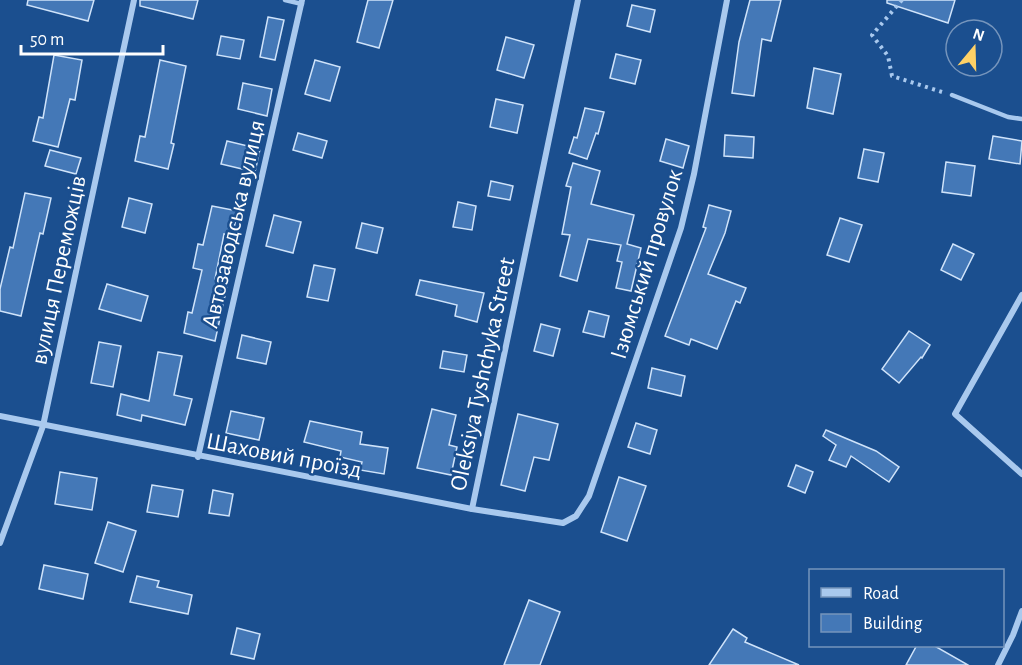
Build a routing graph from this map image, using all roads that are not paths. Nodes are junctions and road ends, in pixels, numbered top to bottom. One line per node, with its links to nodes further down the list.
1 (134, 0): 10 (street, вулиця Переможців)
2 (285, 0): 5 (lane)
3 (578, 0): 13 (street, Oleksiya Tyshchyka Street)
4 (727, 0): 14 (street, Ізюмський провулок)
5 (302, 2): 11 (street, Автозаводська вулиця)
6 (952, 95): 7 (lane)
7 (1022, 119)
8 (1022, 295): 12 (street)
9 (0, 416): 10 (street, Шаховий проїзд)
10 (43, 426): 11 (street, Шаховий проїзд); 15 (street, вулиця Переможців)
11 (198, 457): 13 (street, Шаховий проїзд)
12 (1022, 474)
13 (472, 509): 14 (street, Шаховий проїзд)
14 (563, 524)
15 (0, 543)
16 (1022, 611): 17 (street)
17 (998, 665)

